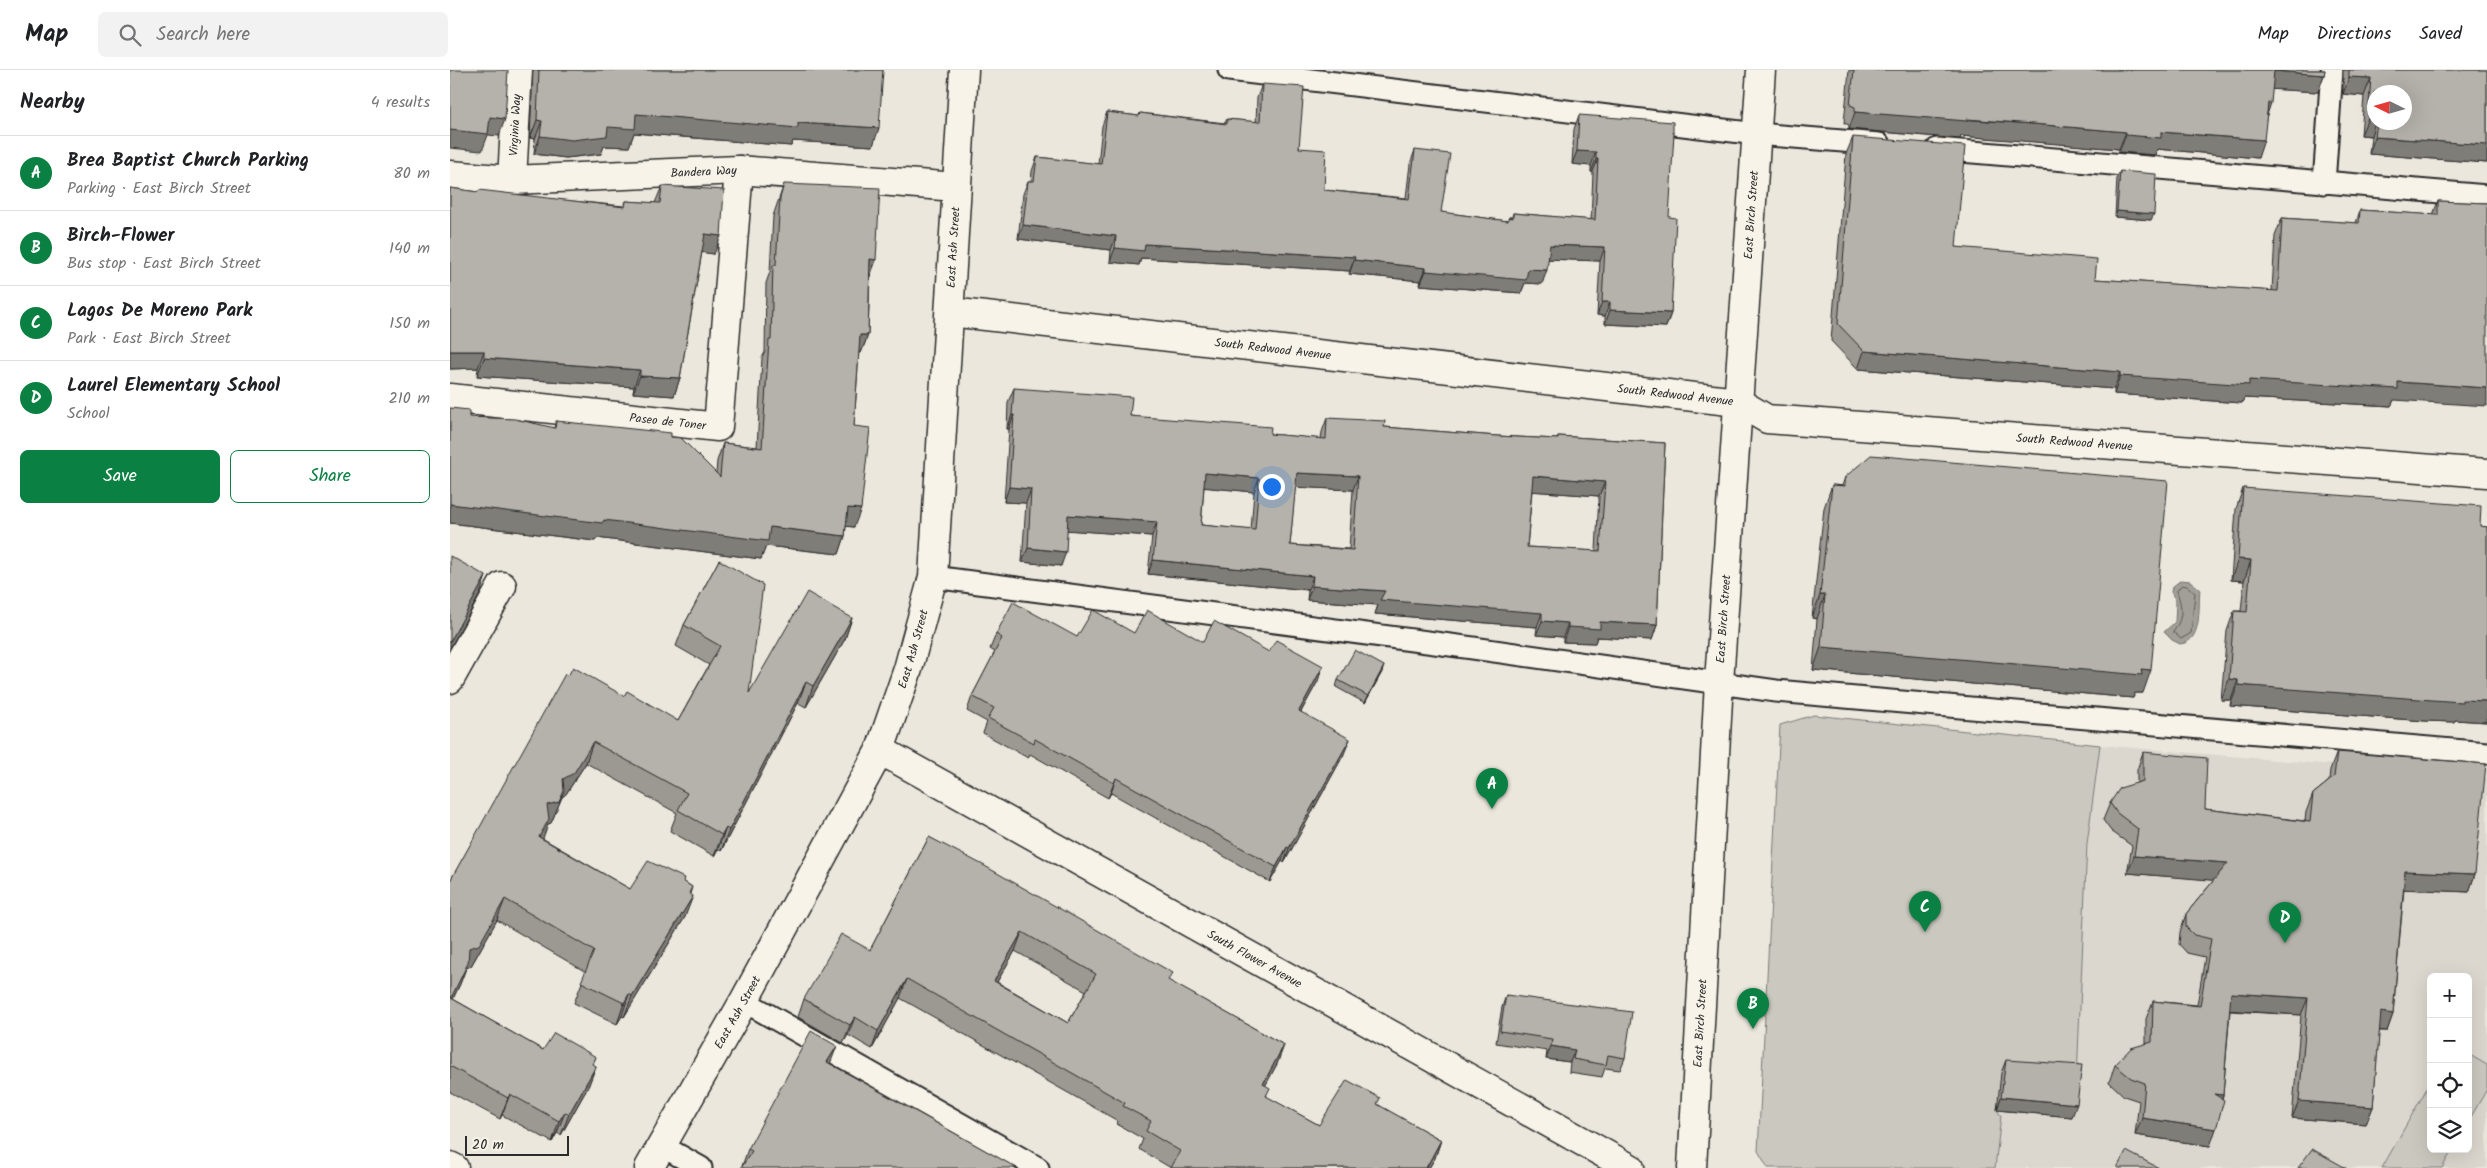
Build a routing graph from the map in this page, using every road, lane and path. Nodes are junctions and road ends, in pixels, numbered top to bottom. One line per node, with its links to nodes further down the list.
1 (518, 70): 9 (street, Virginia Way)
2 (964, 70): 11 (street, East Ash Street)
3 (1229, 70): 6 (lane)
4 (1761, 70): 6 (street, East Birch Street)
5 (2332, 70): 10 (lane)
6 (1757, 134): 10 (lane); 15 (street, East Birch Street)
7 (739, 170): 9 (street, Bandera Way); 11 (street, Bandera Way); 14 (street, Paseo de Toner)
8 (450, 175): 9 (street, Bandera Way)
9 (512, 180)
10 (2324, 183): 12 (lane)
11 (956, 187): 13 (street, East Ash Street)
12 (2487, 196)
13 (950, 312): 15 (street, South Redwood Avenue); 17 (street, East Ash Street)
14 (450, 398)
15 (1738, 402): 16 (street, South Redwood Avenue); 20 (street, East Birch Street)
16 (2487, 473)
17 (932, 577): 20 (lane); 21 (street, East Ash Street)
18 (502, 586): 19 (street)
19 (450, 679)
20 (1720, 682): 22 (lane); 30 (street, East Birch Street)
21 (880, 750): 23 (street, East Ash Street); 29 (street, South Flower Avenue)
22 (2487, 754)
23 (744, 1001): 24 (street, East Ash Street); 28 (lane)
24 (656, 1157): 27 (lane)
25 (450, 1166): 26 (street)
26 (454, 1168)
27 (702, 1168)
28 (1038, 1168)
29 (1630, 1168)
30 (1692, 1168)

